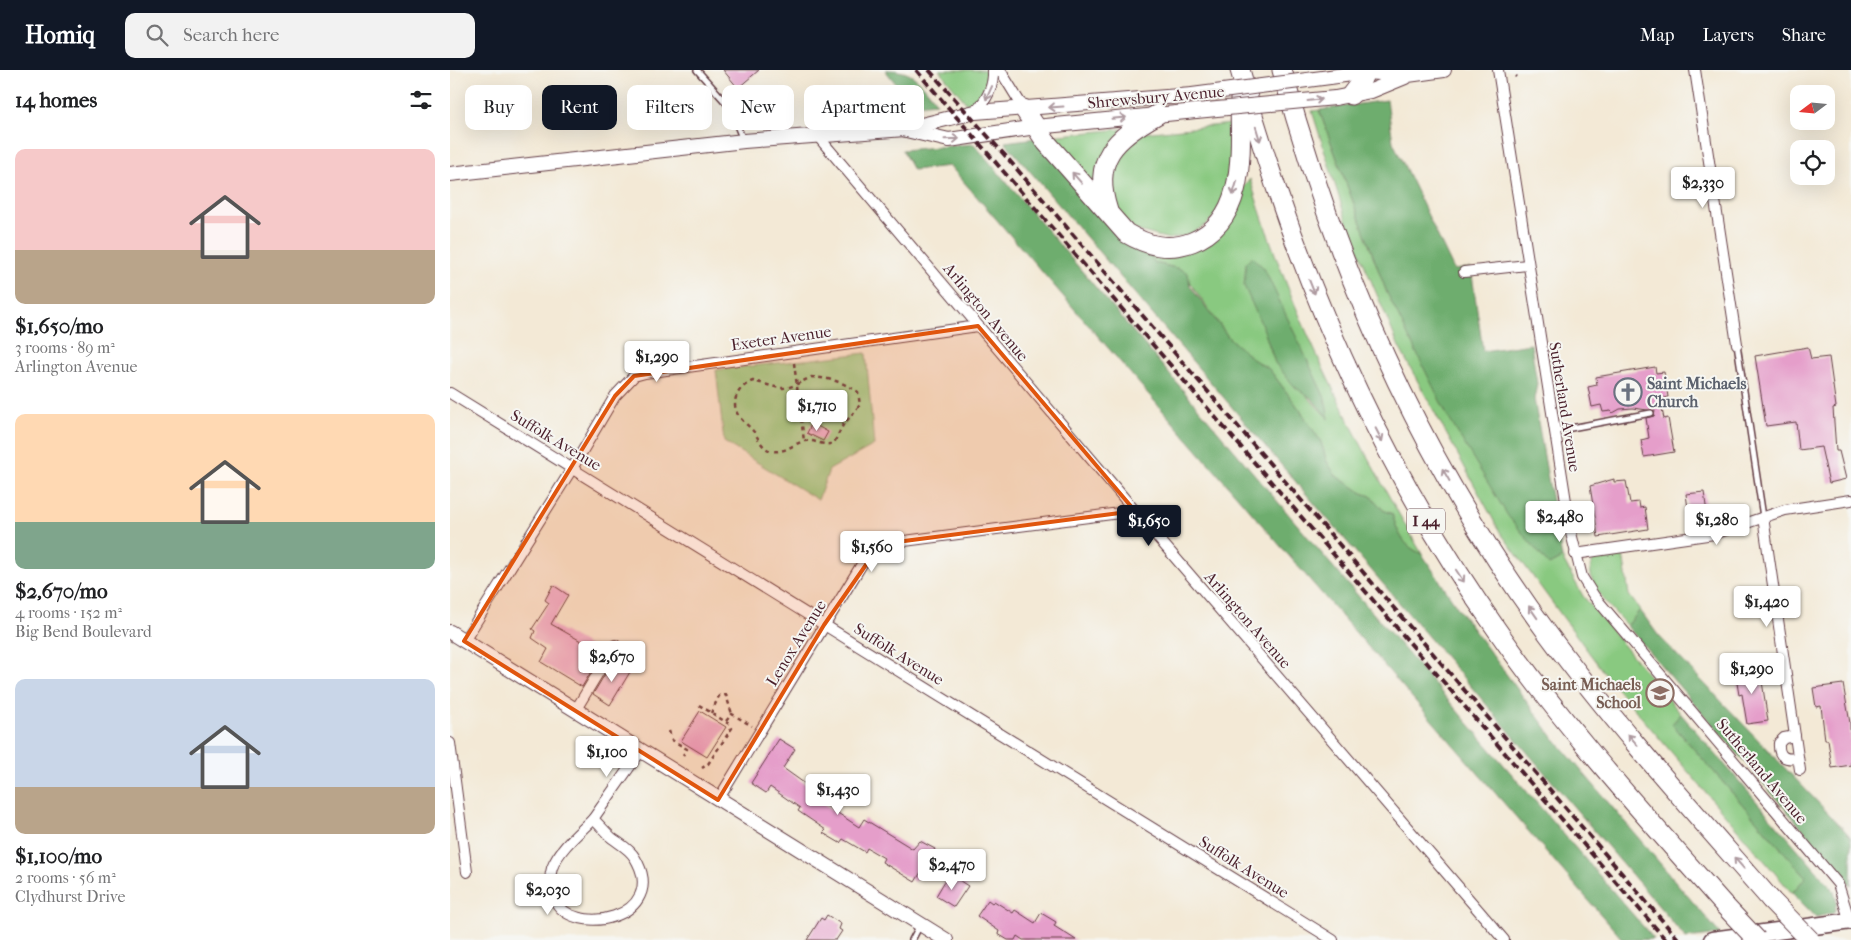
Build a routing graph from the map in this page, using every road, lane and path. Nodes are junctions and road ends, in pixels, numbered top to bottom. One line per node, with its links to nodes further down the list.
1 (697, 70): 20 (lane)
2 (993, 70): 13 (street, one-way to 13)
3 (1000, 70): 12 (street)
4 (1240, 70): 22 (highway, one-way to 22); 66 (highway, I 44, one-way to 66, bridge)
5 (1282, 70): 67 (highway, I 44, one-way to 5, bridge)
6 (1444, 70): 10 (main road, Shrewsbury Avenue)
7 (1498, 70): 23 (street, Sutherland Avenue)
8 (1695, 70): 26 (street)
9 (1366, 71): 10 (main road, Shrewsbury Avenue); 11 (highway); 12 (main road, Shrewsbury Avenue, one-way to 12, bridge)
10 (1408, 75): 11 (main road, Shrewsbury Avenue)
11 (1343, 96): 14 (main road, Shrewsbury Avenue, one-way to 11, bridge)
12 (1024, 109): 13 (main road, Shrewsbury Avenue); 16 (highway)
13 (975, 112): 15 (main road, Shrewsbury Avenue)
14 (1158, 114): 16 (main road, Shrewsbury Avenue, one-way to 14); 22 (highway)
15 (924, 124)
16 (1036, 127): 18 (main road, Shrewsbury Avenue, one-way to 16); 22 (highway, one-way to 16)
17 (887, 130): 19 (main road, Shrewsbury Avenue)
18 (909, 130)
19 (816, 134): 20 (main road, Shrewsbury Avenue); 25 (street, Arlington Avenue)
20 (744, 141): 21 (main road, Shrewsbury Avenue)
21 (450, 174)
22 (1109, 214)
23 (1527, 265): 24 (street); 31 (street, Sutherland Avenue)
24 (1464, 272)
25 (978, 326): 27 (street, Exeter Avenue); 35 (street, Arlington Avenue)
26 (1737, 344): 36 (lane)
27 (792, 352): 28 (path); 33 (street, Exeter Avenue)
28 (796, 385): 32 (path); 32 (path); 32 (path)
29 (450, 393): 33 (street, Suffolk Avenue)
30 (1651, 413): 31 (lane)
31 (1554, 431): 37 (street, Sutherland Avenue)
32 (804, 442)
33 (573, 468): 38 (street, Suffolk Avenue); 40 (street, Exeter Avenue)
34 (1851, 500): 36 (street)
35 (1135, 511): 38 (street, Lenox Avenue); 64 (street, Arlington Avenue)
36 (1763, 517): 37 (street); 49 (street)
37 (1575, 554): 59 (street, Sutherland Avenue)
38 (824, 625): 47 (street, Lenox Avenue); 63 (street, Suffolk Avenue)
39 (450, 632): 40 (main road)
40 (464, 641): 43 (main road)
41 (615, 645): 43 (street)
42 (699, 706): 44 (path)
43 (575, 711): 51 (main road)
44 (710, 713): 45 (path); 46 (path)
45 (732, 714): 46 (path); 47 (path)
46 (726, 722): 54 (path)
47 (760, 730): 56 (street, Lenox Avenue)
48 (669, 731): 52 (path)
49 (1795, 736): 53 (street); 53 (street)
50 (450, 743): 58 (street)
51 (640, 752): 56 (main road); 57 (street)
52 (683, 756)
53 (1798, 758): 55 (street)
54 (702, 768)
55 (1800, 770)
56 (718, 800): 60 (main road)
57 (593, 819): 57 (street)
58 (467, 872)
59 (1851, 923): 65 (main road)
60 (920, 924): 61 (lane); 62 (main road)
61 (912, 940)
62 (946, 940)
63 (1333, 940)
64 (1504, 940)
65 (1712, 940)
66 (1756, 940)
67 (1810, 940)

